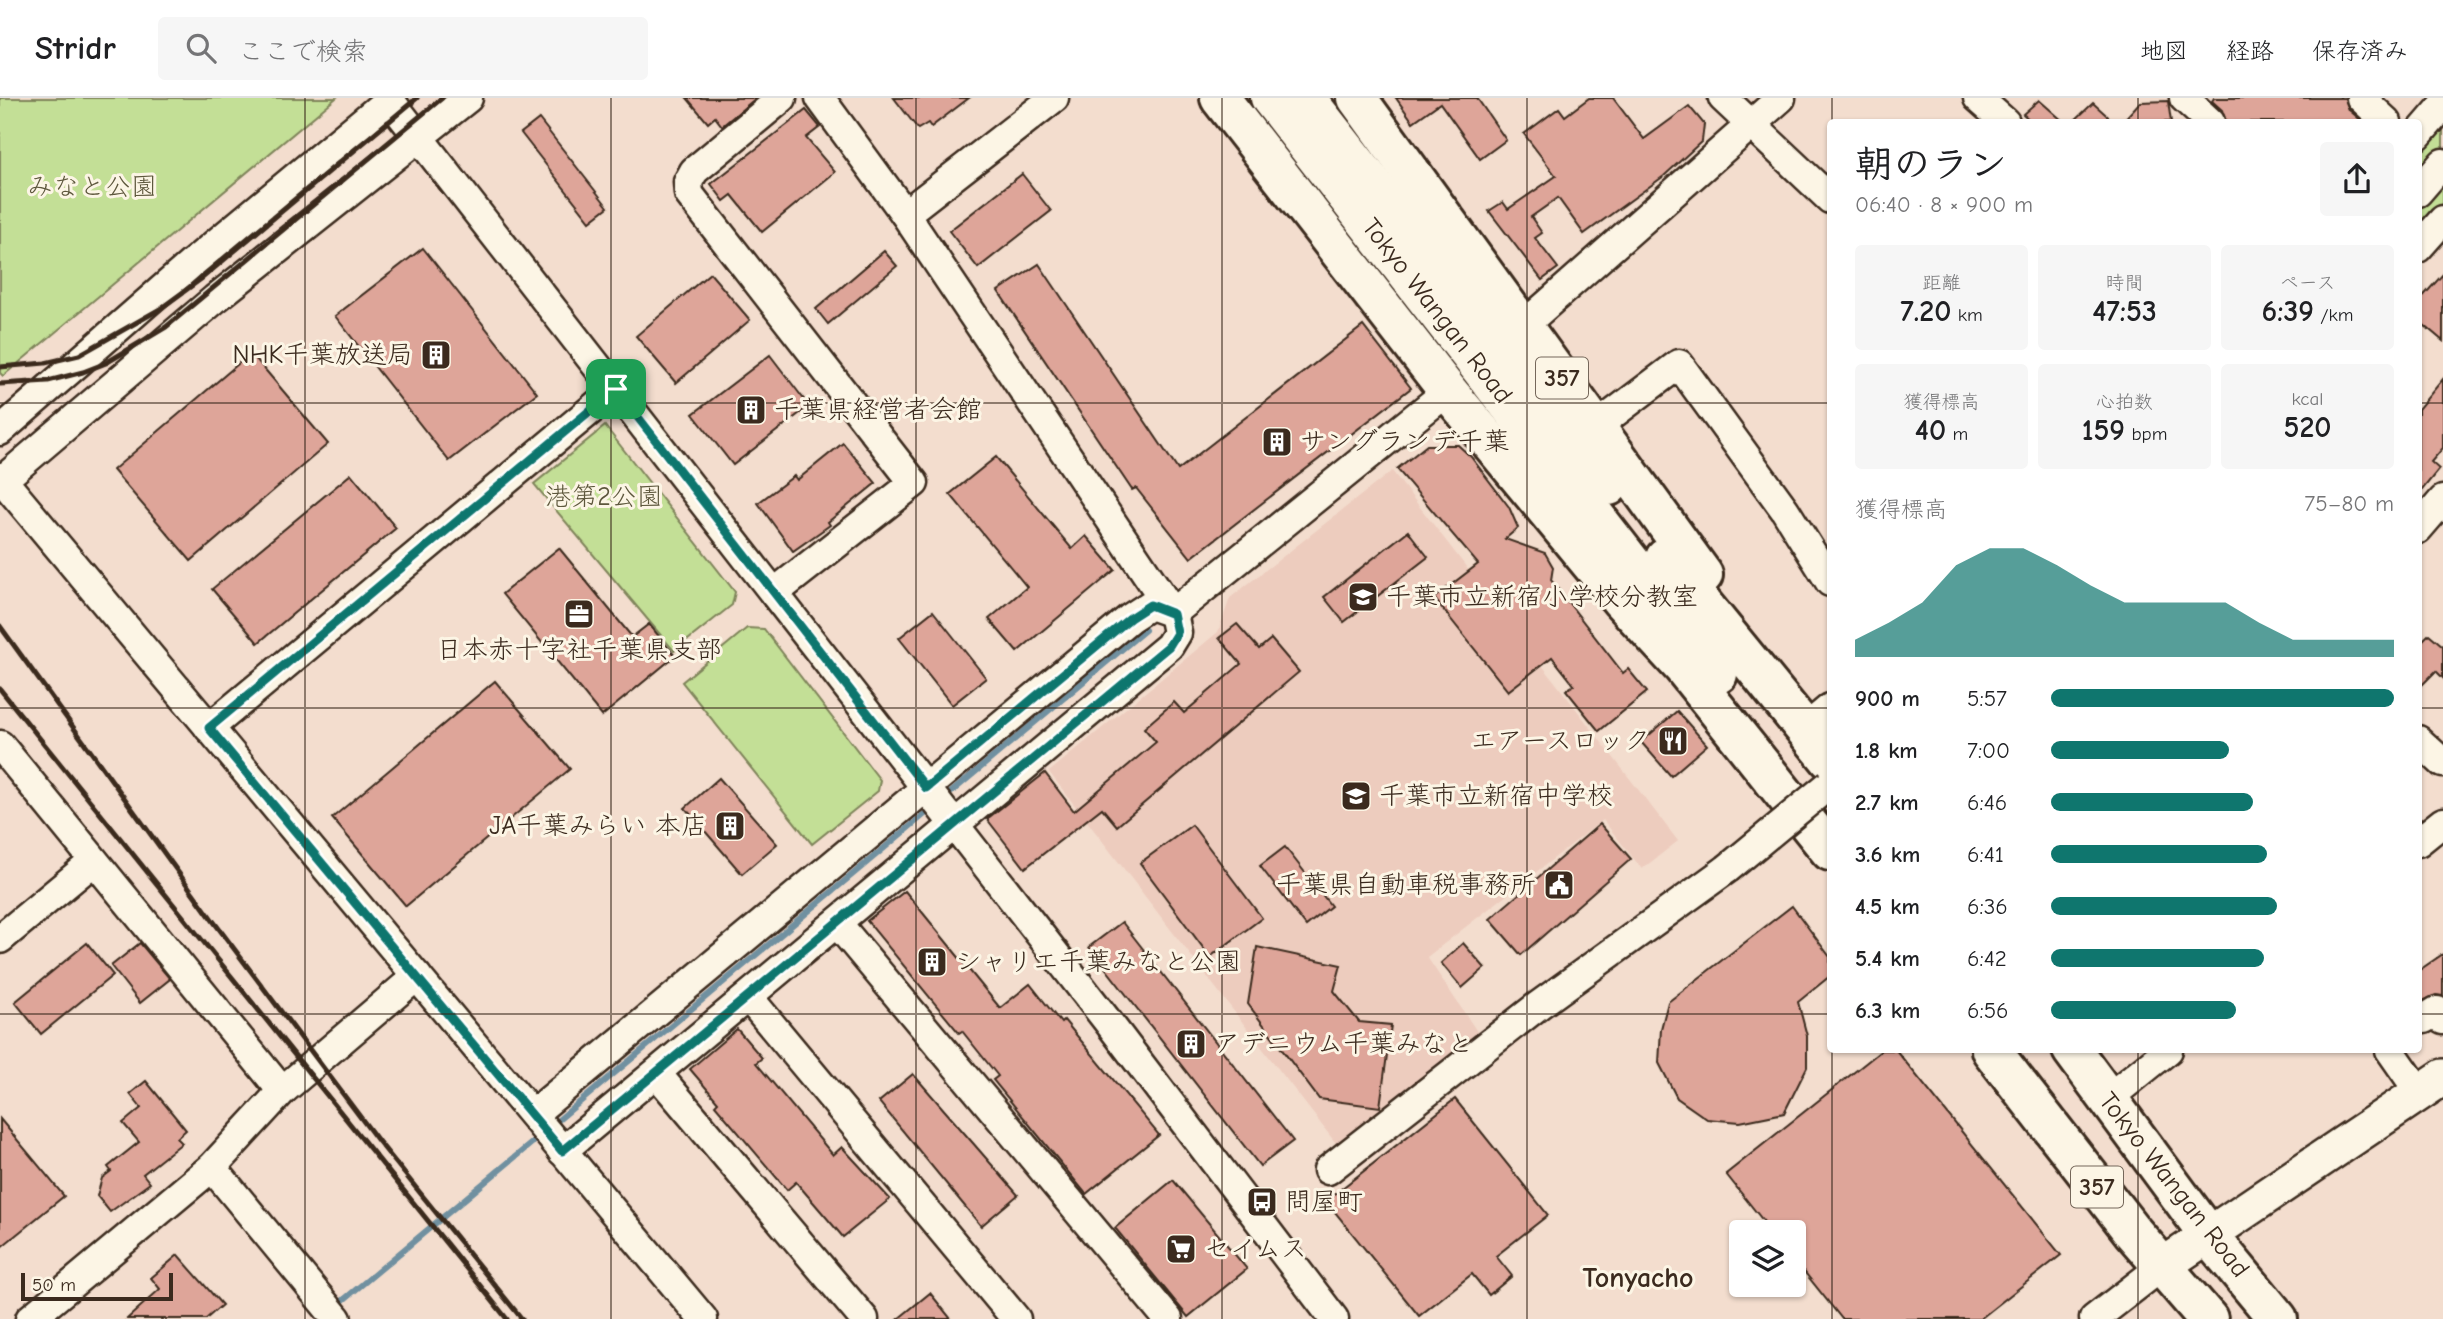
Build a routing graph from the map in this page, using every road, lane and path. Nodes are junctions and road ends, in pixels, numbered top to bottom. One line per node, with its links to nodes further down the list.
1 (468, 98): 19 (street)
2 (782, 98): 33 (street)
3 (820, 98): 23 (street)
4 (1054, 98): 23 (street)
5 (1220, 98): 28 (highway)
6 (1270, 98): 44 (highway, Tokyo Wangan Road / 357)
7 (1306, 98): 35 (highway, Tokyo Wangan Road / 357)
8 (1357, 98): 26 (highway, 357)
9 (1723, 98): 17 (street)
10 (1781, 98): 17 (street)
11 (2184, 98): 15 (street)
12 (2361, 98): 16 (street)
13 (389, 99): 19 (street); 30 (street)
14 (2443, 106): 18 (street)
15 (2207, 119)
16 (2384, 119)
17 (1750, 125): 22 (street); 26 (street)
18 (2422, 130)
19 (420, 138): 27 (street); 31 (street)
20 (2443, 163): 21 (street)
21 (2422, 187)
22 (1827, 196)
23 (905, 214): 34 (street)
24 (2443, 220): 25 (street)
25 (2422, 244)
26 (1524, 325): 29 (highway, 357)
27 (616, 389): 33 (street); 37 (street)
28 (1448, 391): 34 (street); 48 (highway)
29 (1597, 426): 32 (street); 35 (highway, 357)
30 (0, 431)
31 (1, 480): 37 (street)
32 (1827, 577)
33 (774, 593): 43 (street)
34 (1173, 614): 43 (street); 46 (street)
35 (1755, 666): 36 (highway, Tokyo Wangan Road / 357)
36 (1818, 719): 40 (highway, Tokyo Wangan Road / 357)
37 (209, 728): 52 (street)
38 (2422, 744): 41 (street)
39 (0, 745): 49 (street)
40 (1827, 750)
41 (2443, 763)
42 (1827, 786): 64 (street, bridge)
43 (926, 788): 46 (street); 62 (street)
44 (1827, 822)
45 (2443, 822): 47 (street)
46 (953, 826): 50 (street); 73 (street)
47 (2422, 839)
48 (1827, 847)
49 (94, 861): 51 (street); 60 (street)
50 (837, 923): 53 (street); 72 (street)
51 (0, 939)
52 (417, 976): 60 (street); 62 (street)
53 (748, 998): 58 (street); 71 (street)
54 (1993, 1053): 66 (highway, 357)
55 (2074, 1053): 61 (highway, Tokyo Wangan Road / 357)
56 (2164, 1053): 61 (street)
57 (2394, 1053): 59 (street)
58 (657, 1074): 62 (street); 70 (street)
59 (2431, 1085): 65 (main road)
60 (282, 1091): 63 (street)
61 (2106, 1100): 65 (highway, Tokyo Wangan Road / 357)
62 (547, 1132): 69 (street)
63 (212, 1167): 67 (street); 68 (street)
64 (1328, 1170)
65 (2210, 1237): 66 (main road); 76 (highway, Tokyo Wangan Road / 357)
66 (2161, 1267): 74 (street); 75 (highway, 357)
67 (330, 1310)
68 (30, 1319)
69 (702, 1319)
70 (864, 1319)
71 (1016, 1319)
72 (1168, 1319)
73 (1334, 1319)
74 (2094, 1319)
75 (2208, 1319)
76 (2278, 1319)

